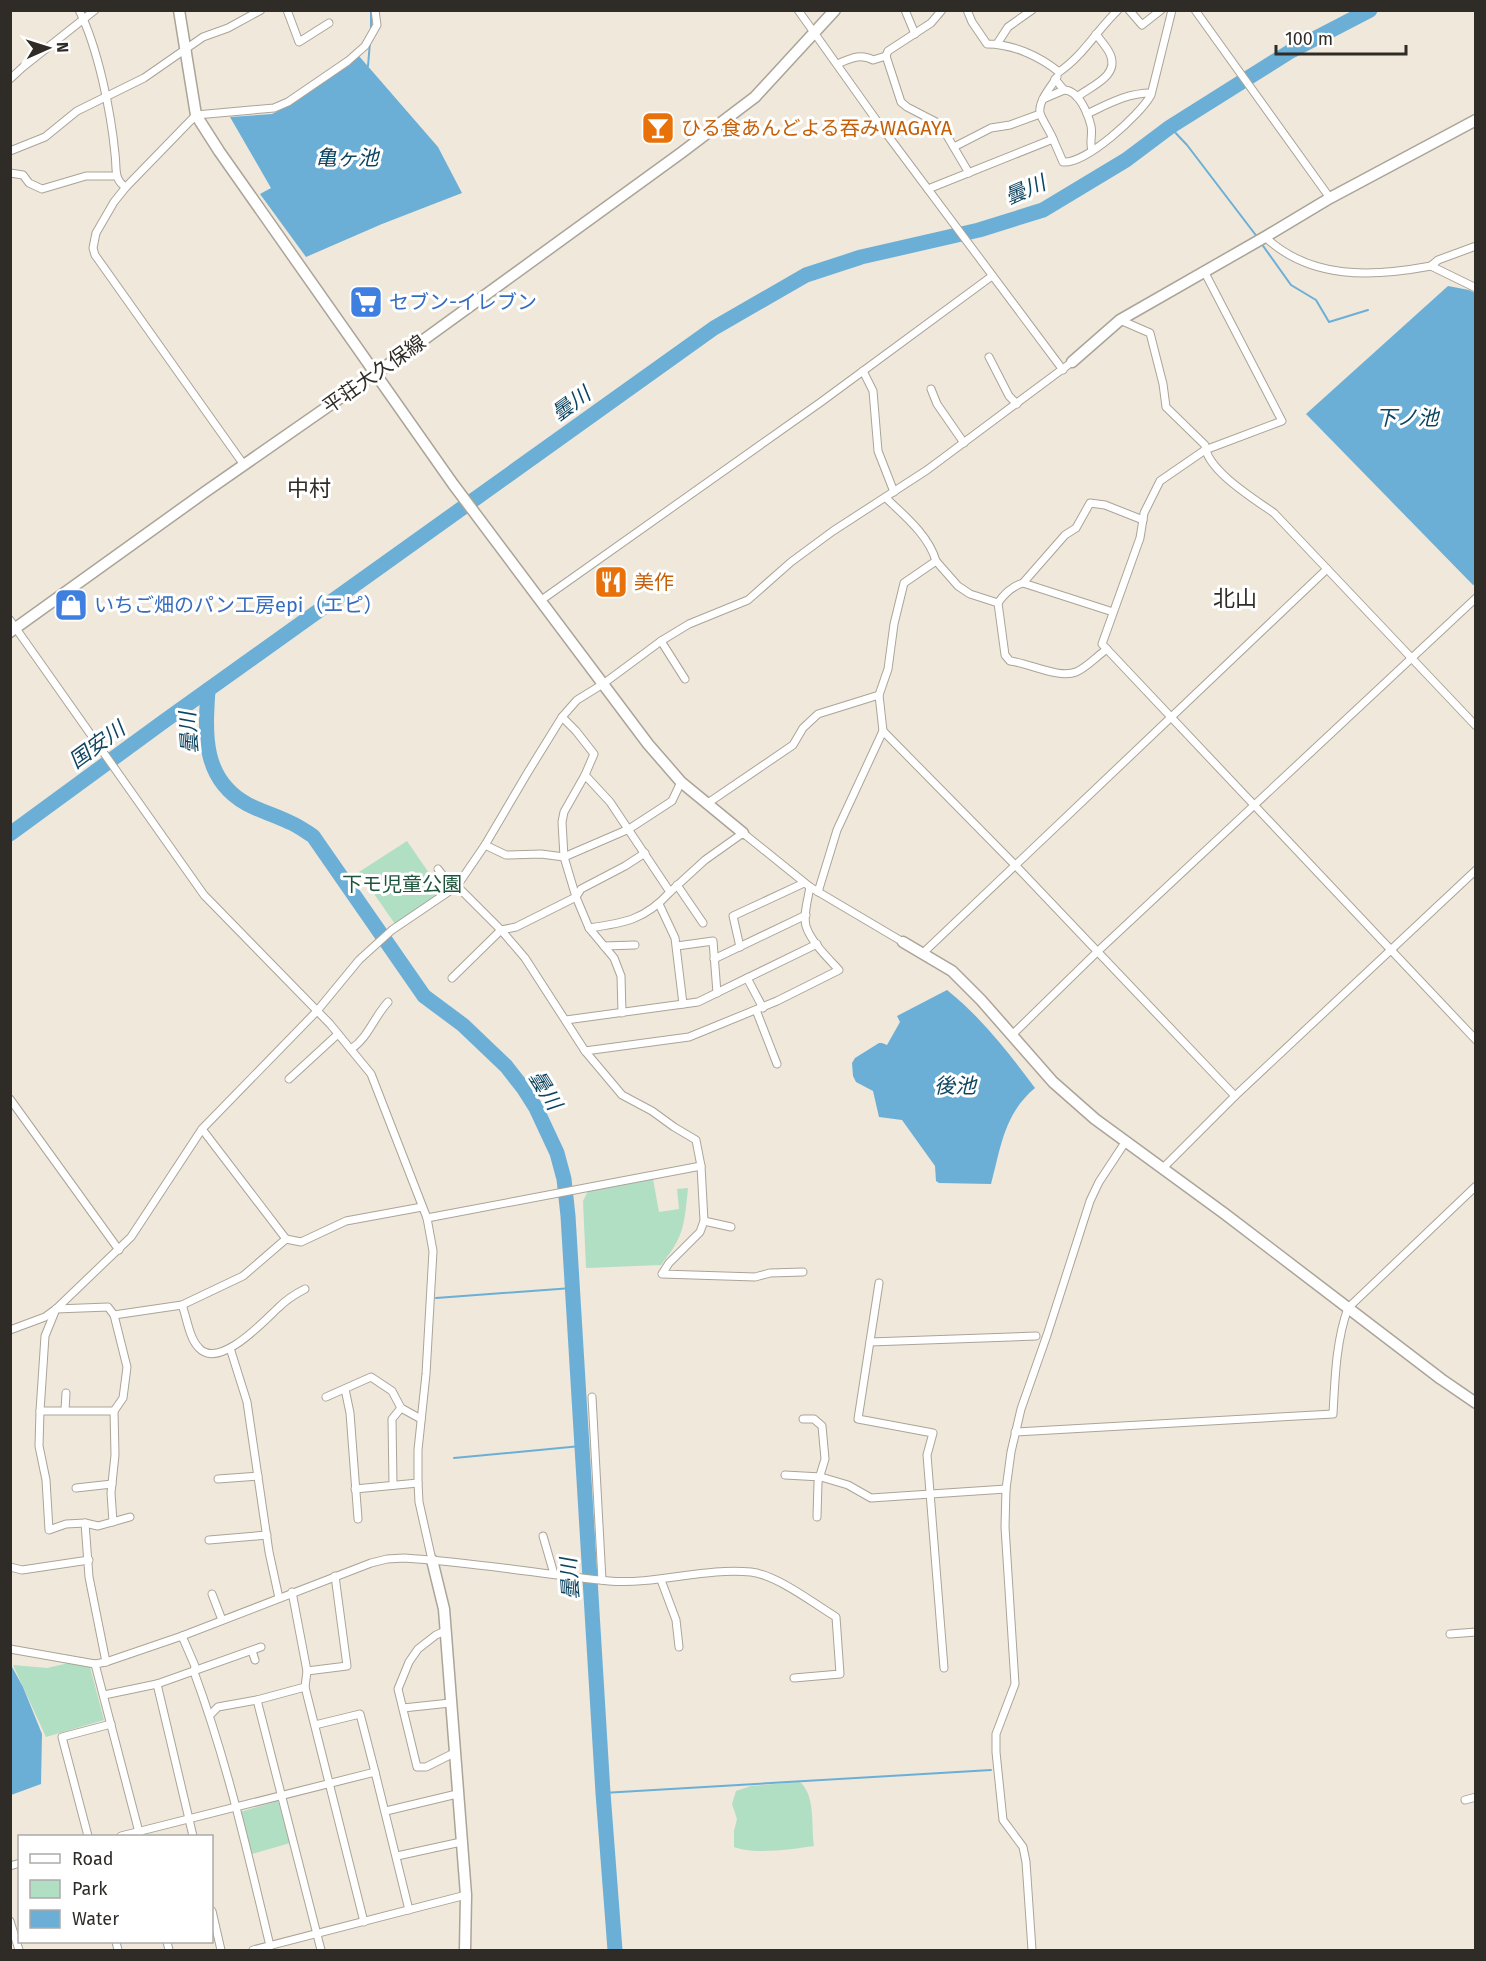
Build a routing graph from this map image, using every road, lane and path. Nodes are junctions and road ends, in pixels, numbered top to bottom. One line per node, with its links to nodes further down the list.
1 (79, 10): 18 (street)
2 (95, 10): 18 (street)
3 (179, 10): 24 (street)
4 (261, 10): 24 (street)
5 (288, 10): 19 (street)
6 (375, 10): 36 (street)
7 (798, 10): 20 (street)
8 (835, 10): 20 (street, 平荘大久保線)
9 (905, 10): 21 (street)
10 (942, 10): 21 (street)
11 (968, 10): 23 (street)
12 (1032, 10): 23 (street)
13 (1118, 10): 22 (street)
14 (1129, 10): 15 (street)
15 (1161, 10)
16 (1172, 10): 30 (street)
17 (1195, 10): 47 (street)
18 (83, 20): 28 (street); 31 (street)
19 (329, 23)
20 (814, 33): 26 (street); 59 (street, 平荘大久保線)
21 (915, 34): 25 (street)
22 (1096, 34): 27 (street); 32 (street)
23 (998, 44): 27 (street)
24 (186, 50): 31 (street); 36 (street)
25 (886, 56): 26 (street); 39 (street)
26 (837, 64): 46 (street)
27 (1057, 76): 29 (street); 33 (street)
28 (10, 79)
29 (1064, 90): 32 (street); 33 (street)
30 (1151, 93): 35 (street); 40 (street)
31 (105, 96): 41 (street); 44 (street)
32 (1077, 97): 35 (street)
33 (1043, 99): 34 (street)
34 (1040, 114): 38 (street); 39 (street)
35 (1087, 114): 40 (street)
36 (196, 115): 45 (street); 59 (street)
37 (1476, 120): 47 (street)
38 (1053, 139): 40 (street); 43 (street)
39 (954, 147): 43 (street)
40 (1092, 150)
41 (10, 151)
42 (10, 173): 44 (street)
43 (969, 173): 46 (street)
44 (116, 176): 45 (street)
45 (126, 187): 64 (street)
46 (928, 189): 52 (street)
47 (1330, 198): 48 (street)
48 (1265, 237): 50 (street); 51 (street)
49 (1476, 246): 50 (street)
50 (1431, 266): 53 (street)
51 (1204, 271): 54 (street); 63 (street)
52 (993, 276): 57 (street); 58 (street)
53 (1476, 288)
54 (1120, 320): 56 (street); 63 (street)
55 (990, 357): 61 (street)
56 (1072, 362): 57 (street)
57 (1063, 370): 61 (street)
58 (863, 371): 65 (street); 72 (street)
59 (375, 374): 64 (street, 平荘大久保線); 72 (street)
60 (932, 389): 62 (street)
61 (1017, 404): 62 (street)
62 (964, 443): 65 (street)
63 (1205, 450): 67 (street); 69 (street)
64 (244, 465): 75 (street, 平荘大久保線)
65 (894, 492): 66 (street)
66 (886, 498): 68 (street); 76 (street)
67 (1143, 520): 70 (street); 74 (street)
68 (936, 561): 73 (street); 81 (street)
69 (1328, 569): 78 (street); 83 (street)
70 (1023, 583): 73 (street); 74 (street)
71 (1476, 598): 78 (street)
72 (540, 601): 80 (street)
73 (998, 603): 77 (street)
74 (1113, 612): 77 (street)
75 (12, 626): 125 (street)
76 (661, 641): 79 (street); 80 (street)
77 (1107, 649): 83 (street)
78 (1412, 658): 84 (street); 89 (street)
79 (685, 679)
80 (603, 684): 82 (street); 87 (street)
81 (879, 695): 85 (street); 88 (street)
82 (562, 717): 86 (street); 92 (street)
83 (1172, 718): 89 (street); 95 (street)
84 (1476, 726)
85 (884, 731): 95 (street); 102 (street)
86 (585, 775): 90 (street); 94 (street)
87 (681, 782): 88 (street); 90 (street)
88 (708, 803): 91 (street)
89 (1254, 804): 115 (street); 116 (street)
90 (629, 829): 93 (street); 94 (street)
91 (743, 833): 98 (street); 99 (street)
92 (485, 845): 94 (street); 100 (street)
93 (645, 854): 101 (street); 103 (street)
94 (564, 857): 103 (street)
95 (1016, 866): 116 (street); 117 (street)
96 (438, 869): 100 (street)
97 (1476, 870): 115 (street)
98 (676, 885): 101 (street); 106 (street)
99 (807, 885): 102 (street); 105 (street); 114 (street)
100 (456, 888): 108 (street); 125 (street)
101 (670, 892): 104 (street)
102 (818, 892): 109 (street)
103 (576, 897): 107 (street); 108 (street)
104 (659, 904): 107 (street); 113 (street)
105 (806, 915): 110 (street); 114 (street)
106 (703, 923)
107 (589, 928): 112 (street)
108 (501, 930): 119 (street); 127 (street)
109 (903, 942): 117 (street)
110 (817, 944): 120 (street); 124 (street)
111 (635, 945): 112 (street)
112 (604, 946): 126 (street)
113 (677, 946): 118 (street); 123 (street)
114 (740, 947): 118 (street)
115 (1391, 951): 130 (street); 135 (street)
116 (1097, 952): 129 (street); 135 (street)
117 (923, 953): 129 (street)
118 (714, 959): 121 (street)
119 (452, 978)
120 (747, 978): 121 (street); 124 (street)
121 (717, 993): 123 (street)
122 (388, 1002): 131 (street)
123 (683, 1004): 126 (street)
124 (760, 1009): 132 (street); 133 (street)
125 (317, 1011): 128 (street); 137 (street)
126 (622, 1013): 127 (street)
127 (566, 1020): 132 (street)
128 (338, 1034): 131 (street); 134 (street)
129 (1012, 1035): 138 (street)
130 (1476, 1040)
131 (351, 1049): 142 (street)
132 (585, 1051): 139 (street)
133 (777, 1064)
134 (290, 1079)
135 (1235, 1096): 140 (street)
136 (10, 1099): 147 (street)
137 (202, 1129): 146 (street); 147 (street)
138 (1126, 1141): 140 (street); 170 (street)
139 (701, 1166): 143 (street); 144 (street)
140 (1163, 1168): 152 (street)
141 (1476, 1186): 152 (street)
142 (422, 1207): 143 (street); 146 (street)
143 (427, 1218): 168 (street)
144 (704, 1221): 145 (street); 148 (street)
145 (731, 1227)
146 (286, 1239): 151 (street)
147 (119, 1250): 153 (street)
148 (803, 1272)
149 (879, 1283): 157 (street)
150 (305, 1289): 158 (street)
151 (182, 1305): 154 (street); 158 (street)
152 (1347, 1308): 163 (street); 170 (street)
153 (56, 1310): 154 (street); 155 (street); 166 (street)
154 (114, 1315): 167 (street)
155 (10, 1330)
156 (1036, 1335): 157 (street)
157 (870, 1342): 181 (street)
158 (230, 1348): 172 (street)
159 (345, 1389): 161 (street); 164 (street); 179 (street)
160 (66, 1393): 165 (street)
161 (326, 1397)
162 (592, 1398): 195 (street)
163 (1476, 1403)
164 (401, 1408): 168 (street); 177 (street)
165 (65, 1410): 166 (street); 167 (street)
166 (40, 1411): 186 (street)
167 (114, 1411): 176 (street)
168 (421, 1419): 175 (street)
169 (803, 1419): 173 (street)
170 (1015, 1432): 180 (street)
171 (785, 1475): 173 (street)
172 (258, 1476): 174 (street); 187 (street)
173 (821, 1477): 181 (street); 183 (street)
174 (218, 1479)
175 (417, 1483): 177 (street); 191 (street)
176 (112, 1484): 178 (street); 185 (street)
177 (393, 1485): 179 (street)
178 (76, 1488)
179 (355, 1489): 184 (street)
180 (1006, 1489): 181 (street); 252 (street)
181 (930, 1494): 212 (street)
182 (130, 1517): 185 (street)
183 (817, 1517)
184 (358, 1519)
185 (113, 1522): 186 (street)
186 (85, 1523): 190 (street)
187 (267, 1535): 189 (street); 199 (street)
188 (543, 1536): 193 (street)
189 (209, 1540)
190 (89, 1560): 192 (street); 210 (street)
191 (432, 1560): 193 (street); 194 (street); 201 (street)
192 (10, 1567)
193 (554, 1574): 195 (street)
194 (335, 1576): 197 (street); 213 (street)
195 (601, 1580): 196 (street)
196 (661, 1580): 206 (street); 215 (street)
197 (292, 1593): 199 (street); 213 (street)
198 (212, 1594): 200 (street)
199 (279, 1598): 200 (street)
200 (222, 1620): 204 (street)
201 (445, 1631): 220 (street); 221 (street)
202 (1476, 1632): 203 (street)
203 (1450, 1634)
204 (182, 1636): 210 (street); 214 (street)
205 (261, 1647): 208 (street)
206 (680, 1647)
207 (10, 1648): 211 (street)
208 (252, 1651): 209 (street); 214 (street)
209 (255, 1660)
210 (106, 1662): 211 (street)
211 (95, 1664): 218 (street)
212 (944, 1668)
213 (307, 1671): 217 (street)
214 (194, 1672): 216 (street); 222 (street)
215 (794, 1677)
216 (157, 1684): 218 (street); 234 (street)
217 (305, 1687): 219 (street); 224 (street)
218 (104, 1695): 223 (street)
219 (257, 1700): 222 (street); 229 (street)
220 (450, 1703): 221 (street); 225 (street)
221 (403, 1708): 225 (street)
222 (210, 1715): 232 (street)
223 (111, 1724): 235 (street); 236 (street)
224 (315, 1725): 226 (street); 227 (street)
225 (454, 1753): 228 (street)
226 (375, 1772): 227 (street); 233 (street)
227 (330, 1784): 229 (street); 244 (street)
228 (458, 1794): 233 (street); 238 (street)
229 (282, 1795): 232 (street); 245 (street)
230 (1476, 1797): 231 (street)
231 (1465, 1800)
232 (236, 1807): 234 (street); 246 (street)
233 (386, 1811): 239 (street)
234 (189, 1818): 235 (street); 237 (street)
235 (140, 1834)
236 (88, 1835)
237 (194, 1835)
238 (460, 1842): 239 (street); 240 (street)
239 (397, 1856): 241 (street)
240 (466, 1895): 241 (street); 251 (street)
241 (409, 1910): 244 (street)
242 (213, 1915): 248 (street)
243 (10, 1921): 247 (street)
244 (364, 1922): 245 (street)
245 (317, 1935): 246 (street); 250 (street)
246 (270, 1946): 249 (street)
247 (19, 1950)
248 (221, 1950)
249 (253, 1950)
250 (321, 1950)
251 (465, 1950)
252 (1032, 1950)

